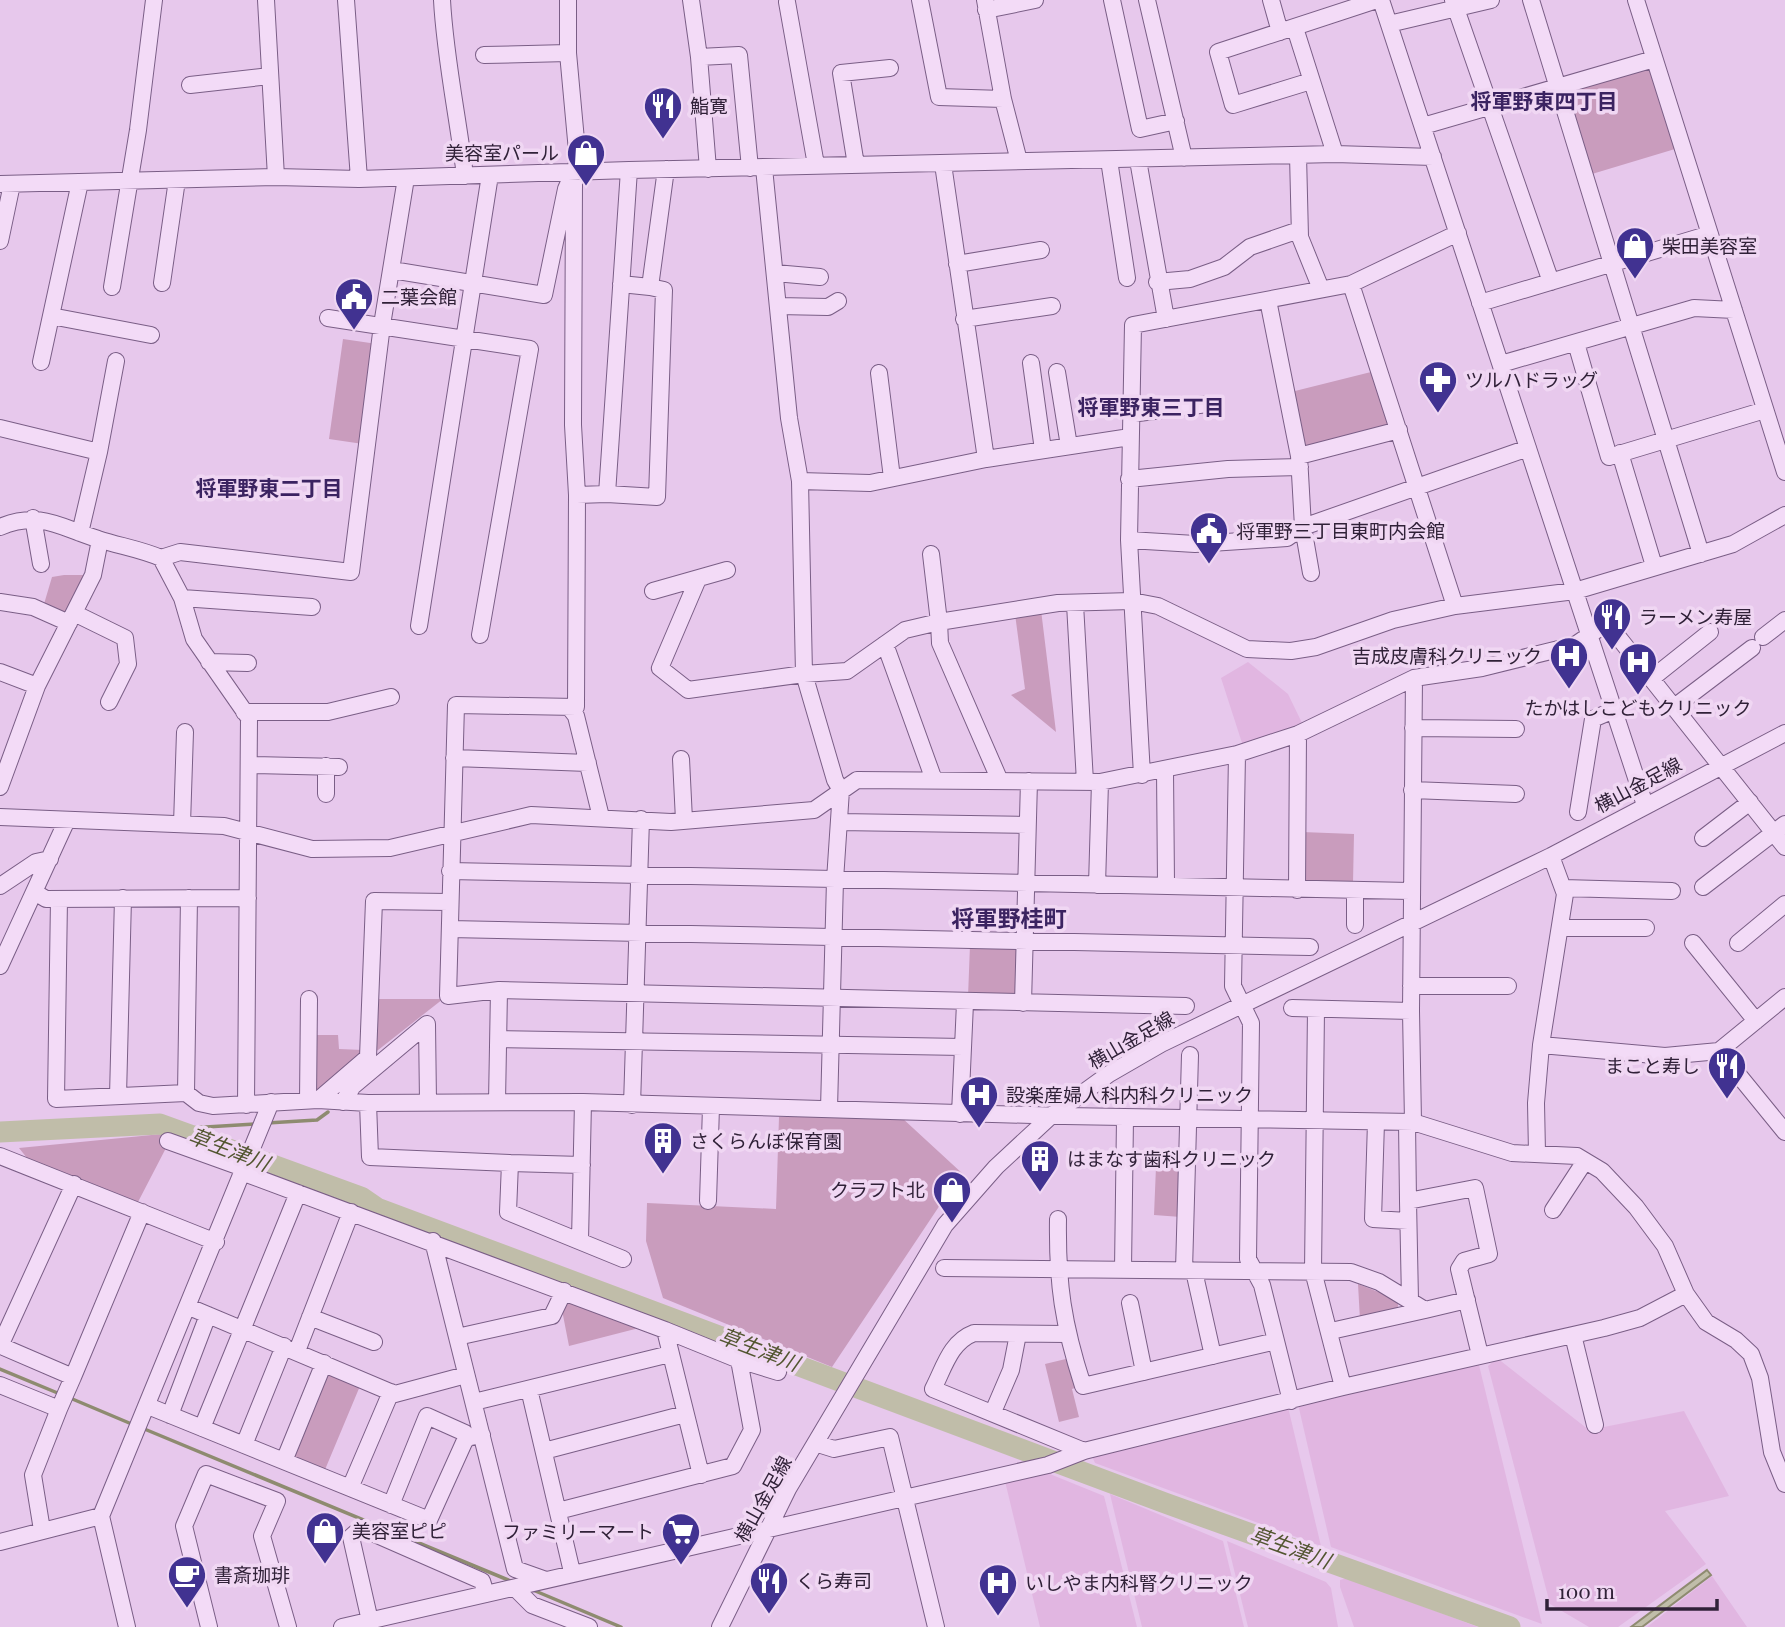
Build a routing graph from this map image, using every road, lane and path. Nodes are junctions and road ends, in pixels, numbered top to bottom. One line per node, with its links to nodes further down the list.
1 (154, 0): 56 (street)
2 (266, 0): 27 (street)
3 (346, 0): 54 (street)
4 (442, 0): 5 (street); 51 (street)
5 (457, 0)
6 (568, 0): 22 (street)
7 (691, 0): 24 (street)
8 (920, 0): 31 (street)
9 (1035, 0): 19 (street)
10 (1112, 0): 33 (street)
11 (1147, 0): 33 (street)
12 (1271, 0): 21 (street)
13 (1379, 0): 20 (street); 21 (street)
14 (1491, 0): 18 (street)
15 (1531, 0): 30 (street)
16 (1636, 0): 25 (street)
17 (787, 2): 43 (street)
18 (1454, 4): 20 (street); 32 (street)
19 (985, 5): 31 (street)
20 (1389, 24): 34 (street)
21 (1287, 30): 28 (street); 28 (street)
22 (568, 53): 23 (street); 49 (street)
23 (484, 55)
24 (699, 57): 45 (street); 47 (street)
25 (1654, 59): 30 (street); 61 (street)
26 (890, 68): 44 (street)
27 (270, 76): 29 (street); 52 (street)
28 (1311, 82): 35 (street)
29 (190, 85)
30 (1558, 86): 32 (street); 65 (street)
31 (1003, 99): 41 (street)
32 (1488, 107): 34 (street); 71 (street)
33 (1176, 121): 38 (street)
34 (1423, 126): 37 (street)
35 (1335, 154): 36 (street); 37 (street)
36 (1298, 155): 38 (street); 59 (street)
37 (1433, 157): 60 (street)
38 (1184, 158): 40 (street)
39 (1109, 160): 40 (street); 41 (street); 69 (street)
40 (1138, 160): 70 (street)
41 (1019, 161): 42 (street)
42 (943, 164): 44 (street); 64 (street)
43 (816, 165): 44 (street); 45 (street)
44 (856, 165)
45 (757, 168): 47 (street); 67 (street)
46 (666, 169): 47 (street); 48 (street); 77 (street)
47 (708, 169)
48 (629, 170): 49 (street); 74 (street)
49 (573, 172): 50 (street); 73 (street); 120 (street)
50 (490, 175): 51 (street); 73 (street)
51 (465, 176): 53 (street)
52 (276, 177): 54 (street); 55 (street)
53 (406, 178): 54 (street); 66 (street)
54 (359, 179)
55 (177, 180): 56 (street); 72 (street)
56 (129, 181): 57 (street); 76 (street)
57 (80, 182): 58 (street); 85 (street)
58 (6, 184): 62 (street)
59 (1299, 230): 70 (street); 78 (street)
60 (1458, 233): 75 (street); 81 (street)
61 (1710, 234): 65 (street); 84 (street)
62 (0, 241)
63 (1041, 250): 64 (street)
64 (957, 264): 87 (street)
65 (1611, 264): 71 (street); 90 (street)
66 (392, 270): 73 (street); 89 (street)
67 (775, 273): 68 (street); 82 (street)
68 (820, 277)
69 (1127, 278)
70 (1157, 282): 88 (street)
71 (1551, 282): 81 (street)
72 (162, 283)
73 (473, 283): 92 (street)
74 (621, 284): 77 (street); 119 (street)
75 (1351, 284): 78 (street); 104 (street)
76 (112, 287)
77 (650, 287): 119 (street)
78 (1321, 289): 79 (street)
79 (1268, 300): 88 (street); 113 (street)
80 (838, 302): 82 (street)
81 (1480, 303): 97 (street)
82 (778, 306): 117 (street)
83 (1052, 306): 87 (street)
84 (1734, 310): 90 (street); 101 (street)
85 (51, 316): 91 (street); 95 (street)
86 (328, 318): 89 (street)
87 (964, 319): 112 (street)
88 (1166, 319): 102 (street)
89 (382, 325): 92 (street); 130 (street)
90 (1631, 327): 93 (street); 106 (street)
91 (151, 335)
92 (464, 338): 147 (street); 149 (street)
93 (1576, 343): 97 (street); 111 (street)
94 (116, 361): 110 (street)
95 (41, 362)
96 (1031, 363): 99 (street)
97 (1501, 364): 108 (street)
98 (879, 373): 115 (street)
99 (1034, 388): 107 (street); 109 (street)
100 (1207, 404): 102 (street)
101 (1765, 410): 106 (street); 114 (street)
102 (1131, 414): 105 (street)
103 (0, 428): 110 (street)
104 (1399, 430): 113 (street); 118 (street)
105 (1130, 437): 107 (street); 116 (street)
106 (1665, 440): 111 (street); 129 (street)
107 (1069, 446): 109 (street)
108 (1528, 448): 118 (street); 136 (street)
109 (1043, 450): 112 (street)
110 (99, 452): 125 (street)
111 (1620, 453): 132 (street)
112 (986, 459): 115 (street)
113 (1299, 462): 116 (street); 124 (street)
114 (1785, 472)
115 (892, 478): 117 (street)
116 (1129, 479): 127 (street)
117 (800, 481): 155 (street)
118 (1417, 485): 124 (street); 142 (street)
119 (607, 494): 120 (street)
120 (577, 495): 161 (street)
121 (33, 518): 123 (street); 125 (street); 131 (street)
122 (1782, 522): 129 (street)
123 (0, 527)
124 (1303, 527): 127 (street); 134 (street)
125 (80, 533): 126 (street)
126 (100, 540): 130 (street); 144 (street)
127 (1129, 540): 139 (street)
128 (931, 554): 146 (street)
129 (1701, 554): 132 (street)
130 (161, 558): 138 (street)
131 (41, 564)
132 (1654, 566): 136 (street)
133 (727, 570): 135 (street)
134 (1311, 573)
135 (698, 579): 137 (street); 155 (street)
136 (1575, 591): 142 (street); 150 (street)
137 (653, 592)
138 (183, 598): 143 (street); 152 (street)
139 (1132, 601): 141 (street); 142 (street); 179 (street)
140 (0, 602): 144 (street)
141 (1075, 604): 146 (street); 183 (street)
142 (1455, 606)
143 (312, 607)
144 (72, 618): 158 (street); 160 (street)
145 (1785, 620): 162 (street)
146 (939, 622): 151 (street); 181 (street)
147 (419, 626)
148 (1710, 632): 157 (street)
149 (480, 635)
150 (1590, 636): 156 (street); 157 (street); 163 (street)
151 (886, 644): 155 (street); 180 (street)
152 (209, 662): 153 (street); 164 (street)
153 (248, 663)
154 (0, 672): 158 (street)
155 (804, 674): 185 (street)
156 (1414, 678): 165 (street); 169 (street)
157 (1651, 679): 162 (street)
158 (37, 687): 171 (street)
159 (391, 696): 164 (street)
160 (109, 702)
161 (569, 707): 173 (street); 175 (street)
162 (1673, 708): 177 (street)
163 (1614, 710): 190 (street); 191 (street)
164 (244, 712): 176 (street)
165 (1413, 728): 166 (street); 186 (street)
166 (1516, 729)
167 (185, 732): 198 (street)
168 (1785, 733): 177 (street, 横山金足線)
169 (1298, 734): 172 (street); 217 (street)
170 (0, 738): 171 (street)
171 (18, 738): 184 (street)
172 (1237, 754): 178 (street); 215 (street)
173 (454, 758): 175 (street); 202 (street)
174 (681, 760): 196 (street)
175 (588, 763): 193 (street)
176 (250, 765): 187 (street); 201 (street)
177 (1721, 766): 189 (street); 190 (street, 横山金足線)
178 (1165, 770): 179 (street); 211 (street)
179 (1142, 775): 183 (street)
180 (934, 780): 181 (street); 185 (street)
181 (1000, 781): 182 (street)
182 (1029, 781): 183 (street); 199 (street)
183 (1093, 782): 212 (street)
184 (0, 787)
185 (841, 790): 196 (street); 197 (street)
186 (1412, 790): 188 (street); 219 (street)
187 (326, 794)
188 (1516, 794)
189 (1749, 802): 200 (street); 203 (street)
190 (1645, 805): 205 (street, 横山金足線)
191 (1578, 812)
192 (0, 817): 195 (street)
193 (601, 817): 194 (street); 202 (street)
194 (641, 819): 196 (street); 208 (street)
195 (67, 820): 198 (street); 206 (street)
196 (684, 821)
197 (839, 822): 199 (street); 209 (street)
198 (182, 824): 201 (street)
199 (1027, 825): 210 (street)
200 (1779, 828): 204 (street); 214 (street)
201 (249, 832): 202 (street); 224 (street)
202 (452, 833): 207 (street)
203 (1703, 838)
204 (1785, 847)
205 (1550, 856): 216 (street); 228 (street, 横山金足線)
206 (50, 859): 213 (street); 221 (street)
207 (450, 871): 208 (street); 226 (street)
208 (640, 874): 209 (street); 233 (street)
209 (835, 880): 210 (street); 234 (street)
210 (1027, 884): 212 (street); 235 (street)
211 (1166, 884): 212 (street); 215 (street)
212 (1097, 885)
213 (0, 886)
214 (1703, 887)
215 (1235, 888): 217 (street); 238 (street)
216 (1563, 888): 220 (street); 230 (street)
217 (1297, 890): 218 (street)
218 (1355, 890): 219 (street); 229 (street)
219 (1410, 891): 228 (street)
220 (1672, 891)
221 (36, 893): 225 (street); 240 (street)
222 (123, 898): 223 (street); 225 (street); 264 (street)
223 (189, 898): 224 (street); 263 (street)
224 (248, 898): 272 (street)
225 (59, 899): 264 (street)
226 (449, 902): 232 (street); 265 (street)
227 (1785, 904): 237 (street)
228 (1410, 923): 241 (street); 251 (street, 横山金足線)
229 (1354, 925)
230 (1560, 928): 231 (street); 259 (street)
231 (1646, 928)
232 (450, 929): 233 (street); 243 (street)
233 (638, 933): 234 (street); 244 (street)
234 (834, 937): 235 (street); 245 (street)
235 (1025, 941): 238 (street); 249 (street)
236 (1693, 943): 255 (street)
237 (1738, 943)
238 (1233, 944): 239 (street); 251 (street)
239 (1310, 947)
240 (0, 966)
241 (1411, 986): 242 (street); 254 (street)
242 (1508, 986)
243 (499, 990): 244 (street); 256 (street)
244 (635, 993): 245 (street); 257 (street)
245 (831, 997): 248 (street); 258 (street)
246 (1785, 997): 255 (street)
247 (309, 999): 265 (street)
248 (965, 1003): 249 (street); 260 (street)
249 (1023, 1003): 250 (street)
250 (1186, 1006)
251 (1240, 1006): 277 (street, 横山金足線); 280 (street)
252 (1292, 1008): 253 (street)
253 (1316, 1009): 254 (street); 281 (street)
254 (1411, 1011): 283 (street)
255 (1756, 1021): 261 (street)
256 (499, 1040): 257 (street); 269 (street)
257 (634, 1040): 258 (street); 273 (street)
258 (830, 1044): 260 (street); 275 (street)
259 (1541, 1045): 261 (street); 286 (street)
260 (963, 1047): 276 (street)
261 (1719, 1051): 284 (street)
262 (1190, 1055): 279 (street)
263 (186, 1093): 264 (street); 272 (street)
264 (118, 1096)
265 (313, 1100): 266 (street); 267 (street)
266 (271, 1102): 272 (street); 291 (street)
267 (343, 1102): 268 (street); 271 (street)
268 (428, 1102): 269 (street); 271 (street)
269 (497, 1102): 270 (street)
270 (583, 1102): 273 (street); 290 (street)
271 (368, 1103): 289 (street)
272 (246, 1105)
273 (632, 1105): 274 (street)
274 (711, 1107): 275 (street); 294 (street)
275 (829, 1109): 276 (street)
276 (960, 1114): 277 (street)
277 (1051, 1116): 278 (street); 353 (street, 横山金足線)
278 (1125, 1118): 279 (street); 307 (street)
279 (1188, 1118): 280 (street); 308 (street)
280 (1250, 1119): 281 (street); 309 (street)
281 (1315, 1119): 282 (street); 310 (street)
282 (1376, 1122): 283 (street); 300 (street)
283 (1410, 1122): 286 (street); 295 (street)
284 (1785, 1132)
285 (168, 1141): 291 (street)
286 (1537, 1153): 288 (street)
287 (0, 1156): 292 (street)
288 (1585, 1161): 296 (street); 312 (street)
289 (510, 1163): 290 (street); 301 (street)
290 (582, 1165): 301 (street)
291 (246, 1170): 293 (street); 303 (street)
292 (74, 1184): 297 (street); 329 (street)
293 (298, 1192): 298 (street); 320 (street)
294 (708, 1201)
295 (1408, 1201): 300 (street); 314 (street)
296 (1553, 1210)
297 (142, 1212): 303 (street); 343 (street)
298 (351, 1212): 302 (street); 319 (street)
299 (1058, 1219): 306 (street)
300 (1408, 1221): 313 (street)
301 (580, 1240): 304 (street)
302 (433, 1241): 311 (street); 326 (street)
303 (216, 1242): 316 (street)
304 (623, 1259)
305 (944, 1268): 306 (street)
306 (1058, 1269): 307 (street); 324 (street)
307 (1124, 1269): 308 (street)
308 (1189, 1270): 309 (street); 333 (street)
309 (1254, 1270): 310 (street); 327 (street)
310 (1313, 1271): 313 (street); 322 (street)
311 (564, 1291): 321 (street); 326 (street)
312 (1686, 1294): 325 (street); 359 (street)
313 (1410, 1300): 317 (street)
314 (1467, 1300): 317 (street); 332 (street)
315 (1130, 1303): 337 (street)
316 (189, 1307): 318 (street); 349 (street)
317 (1425, 1310): 322 (street)
318 (208, 1315): 320 (street); 348 (street)
319 (310, 1317): 328 (street); 330 (street)
320 (243, 1329): 330 (street); 351 (street)
321 (665, 1330): 331 (street); 334 (street)
322 (1331, 1331): 340 (street)
323 (1018, 1334): 324 (street); 346 (street); 346 (street)
324 (1066, 1334): 337 (street)
325 (1573, 1335): 332 (street); 350 (street)
326 (457, 1337): 338 (street)
327 (1276, 1341): 333 (street); 344 (street)
328 (373, 1342)
329 (0, 1346): 343 (street)
330 (291, 1349): 335 (street); 354 (street)
331 (670, 1354): 341 (street); 347 (street)
332 (1480, 1355): 340 (street)
333 (1213, 1356): 337 (street)
334 (739, 1360): 336 (street); 358 (street)
335 (324, 1363): 342 (street); 357 (street)
336 (778, 1372)
337 (1144, 1372)
338 (466, 1375): 342 (street); 345 (street)
339 (0, 1385): 343 (street)
340 (1343, 1387): 344 (street)
341 (528, 1389): 345 (street); 355 (street)
342 (391, 1392): 360 (street)
343 (65, 1394): 365 (street)
344 (1291, 1401): 356 (street)
345 (474, 1402): 352 (street)
346 (993, 1412): 356 (street)
347 (685, 1414): 355 (street); 358 (street)
348 (170, 1415): 349 (street); 351 (street)
349 (142, 1420): 364 (street)
350 (1595, 1425)
351 (202, 1428): 354 (street)
352 (475, 1436): 362 (street); 362 (street); 369 (street)
353 (818, 1444): 361 (street); 366 (street, 横山金足線)
354 (244, 1445): 357 (street)
355 (544, 1451): 363 (street)
356 (1077, 1454): 361 (street)
357 (284, 1461): 360 (street)
358 (701, 1475): 363 (street)
359 (1785, 1484)
360 (351, 1488): 362 (street)
361 (905, 1496): 366 (street); 379 (street)
362 (391, 1505)
363 (558, 1511): 368 (street)
364 (102, 1516): 365 (street); 373 (street)
365 (42, 1530): 367 (street)
366 (768, 1530): 368 (street); 378 (street, 横山金足線)
367 (0, 1542)
368 (572, 1572): 369 (street)
369 (540, 1582): 370 (street)
370 (517, 1589): 371 (street); 377 (street)
371 (486, 1594): 372 (street); 372 (street)
372 (370, 1620): 376 (street)
373 (127, 1627)
374 (209, 1627): 375 (street)
375 (288, 1627)
376 (342, 1627)
377 (589, 1627)
378 (720, 1627)
379 (936, 1627)

